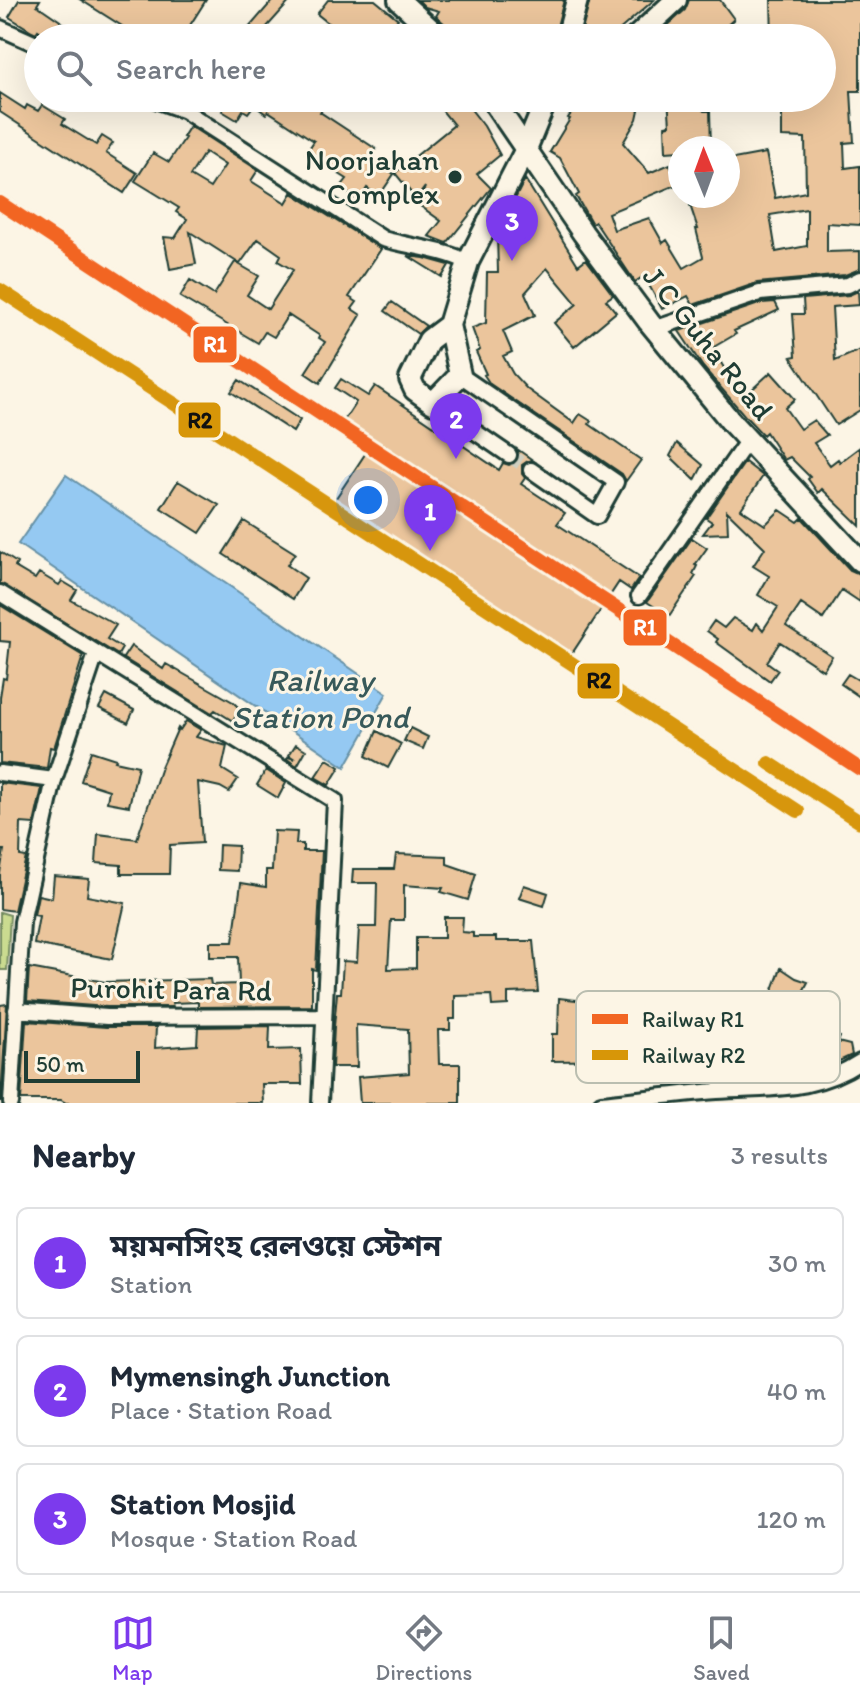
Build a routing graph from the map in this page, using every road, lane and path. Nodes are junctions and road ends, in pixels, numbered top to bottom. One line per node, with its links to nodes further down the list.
1 (399, 0): 4 (street)
2 (577, 0): 5 (street)
3 (676, 0): 6 (street)
4 (425, 24)
5 (571, 24)
6 (650, 24)
7 (0, 28): 8 (street)
8 (24, 39)
9 (187, 112): 13 (street)
10 (501, 112): 12 (street, J C Guha Road)
11 (541, 112): 12 (street)
12 (526, 149): 13 (street); 16 (street, J C Guha Road)
13 (468, 262): 15 (street)
14 (859, 283): 16 (street)
15 (449, 325): 17 (street); 18 (street)
16 (654, 329): 19 (street, J C Guha Road)
17 (460, 375): 18 (street); 21 (street)
18 (433, 403): 20 (street)
19 (748, 440): 22 (street, J C Guha Road); 24 (street)
20 (509, 455)
21 (531, 470)
22 (860, 561)
23 (0, 593): 25 (street)
24 (639, 596)
25 (96, 654): 27 (street); 29 (street)
26 (0, 773): 27 (street)
27 (54, 780): 28 (street)
28 (16, 1010): 29 (street, Purohit Para Rd); 33 (street)
29 (324, 1016): 34 (street)
30 (860, 1062): 31 (street)
31 (840, 1075)
32 (810, 1083): 35 (street)
33 (11, 1103)
34 (320, 1103)
35 (601, 1103)

